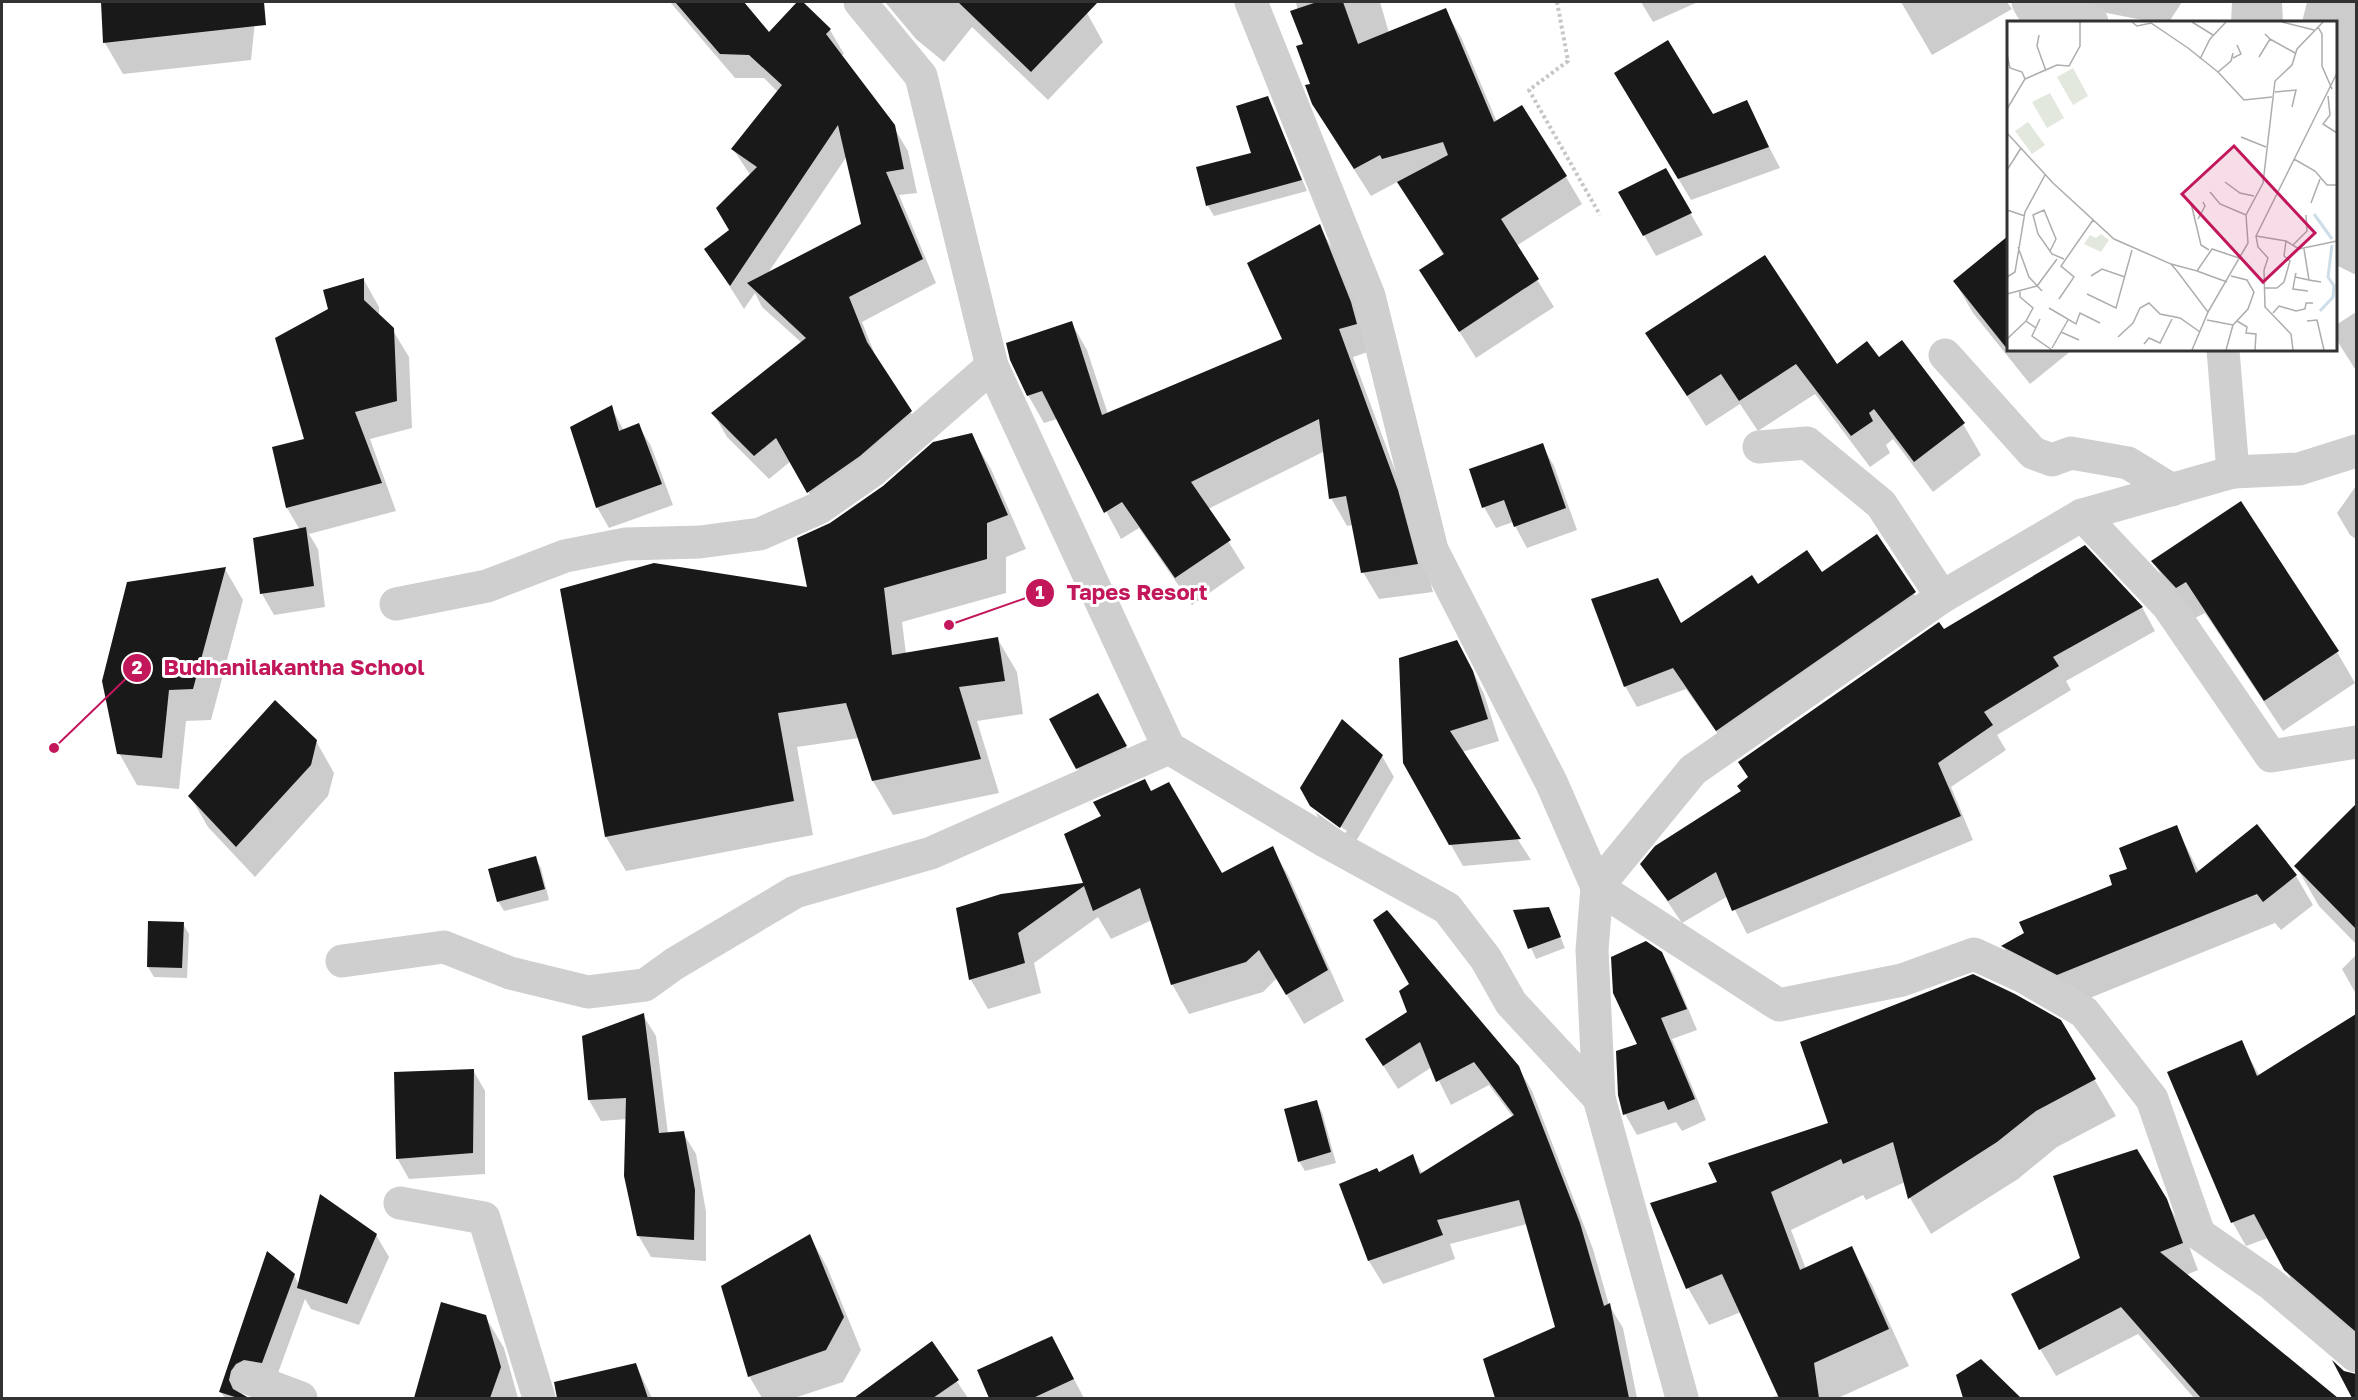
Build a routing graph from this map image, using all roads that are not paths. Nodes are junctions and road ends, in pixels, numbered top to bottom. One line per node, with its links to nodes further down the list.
1 (860, 2): 7 (street)
2 (1251, 2): 17 (street)
3 (2028, 2): 4 (street)
4 (2089, 21)
5 (2223, 351): 10 (street)
6 (1946, 355): 11 (street)
7 (992, 366): 14 (street); 16 (street)
8 (1759, 447): 13 (street)
9 (2356, 451): 10 (street)
10 (2233, 472): 11 (street)
11 (2172, 490): 12 (street)
12 (2082, 516): 13 (street); 15 (street)
13 (1942, 597): 17 (street)
14 (396, 604)
15 (2356, 742)
16 (1169, 748): 18 (street); 19 (street)
17 (1598, 887): 19 (street); 21 (street)
18 (342, 961)
19 (1599, 1098): 25 (street)
20 (400, 1203): 24 (street)
21 (2356, 1356)
22 (248, 1378): 23 (street)
23 (301, 1398)
24 (539, 1398)
25 (1682, 1398)

